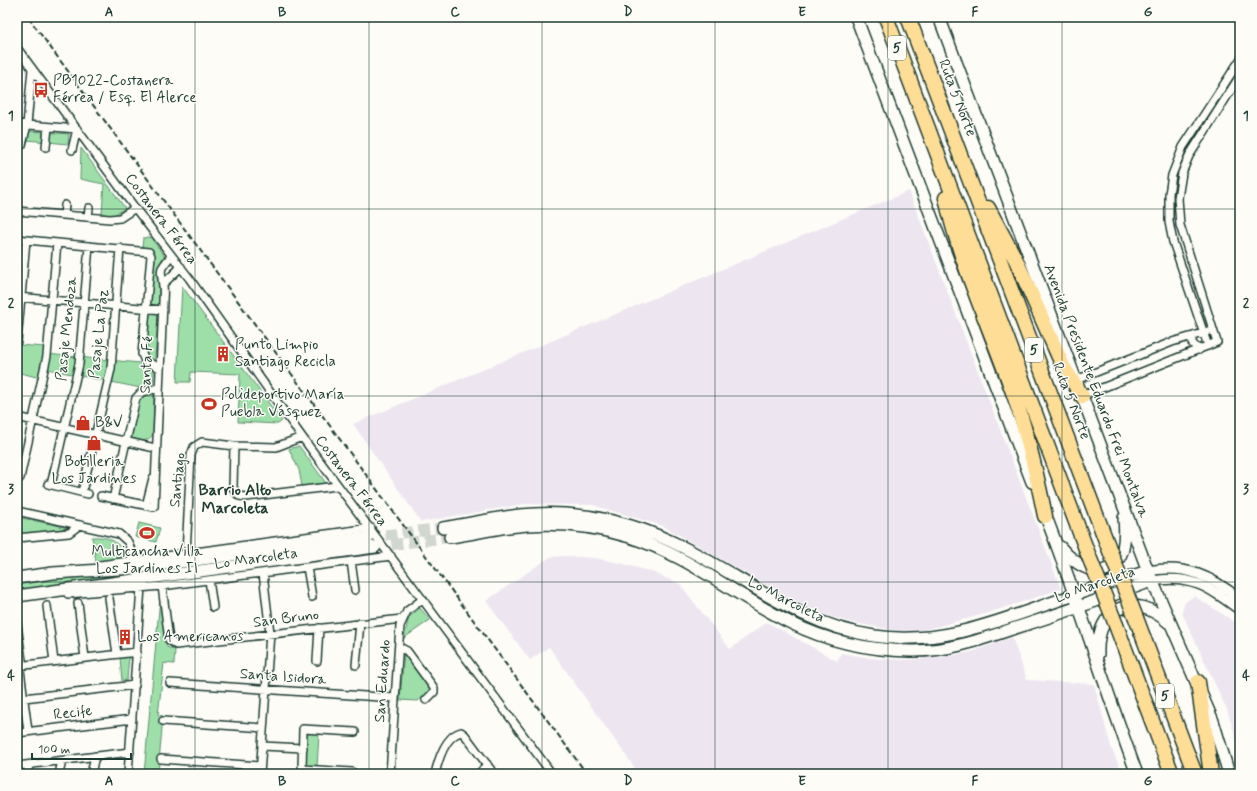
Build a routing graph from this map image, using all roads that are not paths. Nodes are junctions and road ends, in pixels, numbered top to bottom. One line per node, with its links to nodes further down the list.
1 (856, 17): 65 (main road)
2 (886, 17): 16 (highway, 5)
3 (908, 17): 17 (highway, Ruta 5 Norte / 5)
4 (939, 17): 47 (main road, Avenida Presidente Eduardo Frei Montalva)
5 (17, 48): 7 (street, Costanera Férrea)
6 (1240, 60): 41 (street)
7 (32, 68): 10 (street); 12 (street, Costanera Férrea)
8 (1240, 76): 40 (street)
9 (17, 124): 10 (street)
10 (27, 125): 11 (street); 13 (street)
11 (48, 127): 12 (street); 14 (street)
12 (77, 129): 15 (street); 21 (street, Costanera Férrea)
13 (22, 144)
14 (46, 147)
15 (72, 150)
16 (937, 153): 65 (highway); 153 (highway, 5, bridge)
17 (960, 154): 49 (highway); 154 (highway, Ruta 5 Norte / 5, bridge)
18 (41, 204): 23 (street)
19 (65, 205): 24 (street)
20 (89, 208): 25 (street)
21 (135, 208): 25 (street); 31 (street, Costanera Férrea)
22 (17, 211): 23 (street)
23 (40, 213): 24 (street)
24 (64, 215): 25 (street)
25 (88, 217)
26 (17, 239): 27 (street)
27 (26, 240): 28 (street); 34 (street)
28 (57, 243): 29 (street); 35 (street)
29 (88, 246): 30 (street); 36 (street, Pasaje Mendoza)
30 (120, 248): 37 (street, Pasaje La Paz); 38 (street)
31 (171, 256): 32 (street, Costanera Férrea); 33 (street, Santa Fé)
32 (181, 267): 33 (street); 54 (street, Costanera Férrea)
33 (163, 284): 39 (street, Santa Fé)
34 (19, 297): 35 (street); 43 (street)
35 (52, 300): 36 (street); 51 (street)
36 (84, 303): 37 (street); 52 (street, Pasaje Mendoza)
37 (115, 306): 38 (street); 53 (street, Pasaje La Paz)
38 (147, 308): 39 (street); 46 (street)
39 (163, 310): 46 (street, Santa Fé)
40 (1213, 330): 41 (street); 44 (street)
41 (1203, 333): 42 (street); 44 (street)
42 (1192, 337): 45 (street); 47 (street)
43 (17, 342)
44 (1208, 346): 45 (street)
45 (1199, 350): 49 (street)
46 (160, 368): 48 (street, Santa Fé)
47 (1076, 380): 49 (main road, Avenida Presidente Eduardo Frei Montalva)
48 (159, 388): 55 (street); 57 (street, Santa Fé)
49 (1082, 396): 63 (main road, Avenida Presidente Eduardo Frei Montalva)
50 (17, 417): 51 (street)
51 (33, 421): 52 (street); 58 (street)
52 (64, 428): 53 (street); 60 (street, Pasaje Mendoza)
53 (95, 436): 55 (street); 60 (street, Pasaje La Paz)
54 (302, 437): 56 (street, Santiago); 59 (street, Costanera Férrea)
55 (126, 442): 57 (street); 62 (street)
56 (234, 446): 59 (street); 73 (street, Santiago)
57 (156, 448): 62 (street, Santa Fé)
58 (21, 478)
59 (338, 486): 68 (street, Costanera Férrea)
60 (85, 493)
61 (101, 496): 62 (street)
62 (114, 499)
63 (1124, 508): 71 (main road); 78 (main road, Avenida Presidente Eduardo Frei Montalva)
64 (17, 511): 66 (street)
65 (1046, 516): 71 (main road)
66 (80, 525): 70 (street); 75 (street)
67 (443, 528): 89 (main road, Lo Marcoleta)
68 (370, 533): 73 (street, Lo Marcoleta); 74 (street, Costanera Férrea); 81 (main road, Lo Marcoleta)
69 (450, 537): 96 (main road, Lo Marcoleta)
70 (17, 538)
71 (1054, 538): 90 (main road)
72 (375, 547): 85 (main road, Lo Marcoleta)
73 (186, 554): 75 (street, Lo Marcoleta)
74 (391, 556): 76 (street, Lo Marcoleta); 94 (street, Costanera Férrea)
75 (135, 561): 81 (street, Lo Marcoleta)
76 (351, 561): 77 (street, Lo Marcoleta); 88 (street)
77 (307, 567): 80 (street, Lo Marcoleta); 92 (street)
78 (1148, 571): 84 (main road, Avenida Presidente Eduardo Frei Montalva); 90 (main road, Lo Marcoleta); 95 (street, Lo Marcoleta)
79 (52, 573): 81 (main road, Lo Marcoleta); 82 (main road, Lo Marcoleta); 87 (main road)
80 (263, 573): 83 (street, Lo Marcoleta); 109 (street)
81 (65, 574)
82 (17, 578)
83 (209, 580): 86 (street, Lo Marcoleta); 100 (street)
84 (1152, 581): 101 (main road, Lo Marcoleta); 103 (street, Lo Marcoleta); 107 (main road, Avenida Presidente Eduardo Frei Montalva)
85 (145, 583): 86 (street, Lo Marcoleta); 87 (main road, Lo Marcoleta); 111 (street)
86 (162, 586): 109 (street, San Bruno)
87 (55, 590): 91 (main road, Lo Marcoleta)
88 (356, 590)
89 (758, 591): 96 (main road); 97 (main road, Lo Marcoleta)
90 (1075, 595): 97 (main road, Lo Marcoleta); 101 (main road)
91 (17, 596)
92 (312, 597)
93 (109, 598): 112 (street)
94 (423, 599): 104 (street); 151 (street, Costanera Férrea)
95 (1240, 599)
96 (750, 600): 102 (main road, Lo Marcoleta)
97 (774, 600): 102 (main road)
98 (78, 602): 113 (street)
99 (47, 606): 115 (street)
100 (213, 607)
101 (1080, 607): 102 (main road, Lo Marcoleta); 118 (main road)
102 (765, 609)
103 (1240, 610)
104 (402, 619): 105 (street, San Bruno); 110 (street, San Eduardo)
105 (360, 623): 108 (street, San Bruno); 116 (street)
106 (17, 624): 117 (street)
107 (1172, 626): 118 (main road); 119 (main road, Avenida Presidente Eduardo Frei Montalva)
108 (319, 628): 109 (street, San Bruno); 114 (street)
109 (270, 633): 122 (street)
110 (399, 647): 124 (street, San Eduardo); 125 (street)
111 (137, 652): 112 (street); 121 (street)
112 (117, 654): 113 (street)
113 (85, 658): 115 (street)
114 (317, 661)
115 (54, 662): 117 (street)
116 (356, 665)
117 (19, 666): 123 (street)
118 (1099, 668): 152 (main road)
119 (1198, 682): 155 (highway); 156 (main road, Avenida Presidente Eduardo Frei Montalva)
120 (170, 683): 122 (street, Santa Isidora)
121 (135, 685): 123 (street); 126 (street)
122 (266, 689): 124 (street, Santa Isidora); 128 (street)
123 (24, 698): 129 (street)
124 (395, 698): 147 (street, San Eduardo)
125 (426, 700)
126 (132, 719): 129 (street, Recife); 134 (street)
127 (163, 721): 128 (street)
128 (263, 728): 132 (street)
129 (28, 732): 131 (street, Recife)
130 (355, 732): 133 (street)
131 (17, 733)
132 (262, 746): 133 (street); 141 (street)
133 (302, 748): 142 (street)
134 (130, 752): 135 (street); 146 (street)
135 (95, 756): 137 (street); 145 (street)
136 (161, 759): 141 (street)
137 (62, 761): 139 (street); 144 (street)
138 (487, 764): 148 (street); 149 (street); 150 (street)
139 (29, 765): 140 (street); 143 (street)
140 (17, 766)
141 (260, 770)
142 (352, 772)
143 (27, 774)
144 (59, 774)
145 (91, 774)
146 (128, 774)
147 (390, 774)
148 (435, 774)
149 (479, 774)
150 (494, 774)
151 (552, 774)
152 (1137, 774)
153 (1172, 774)
154 (1195, 774)
155 (1211, 774)
156 (1229, 774)

